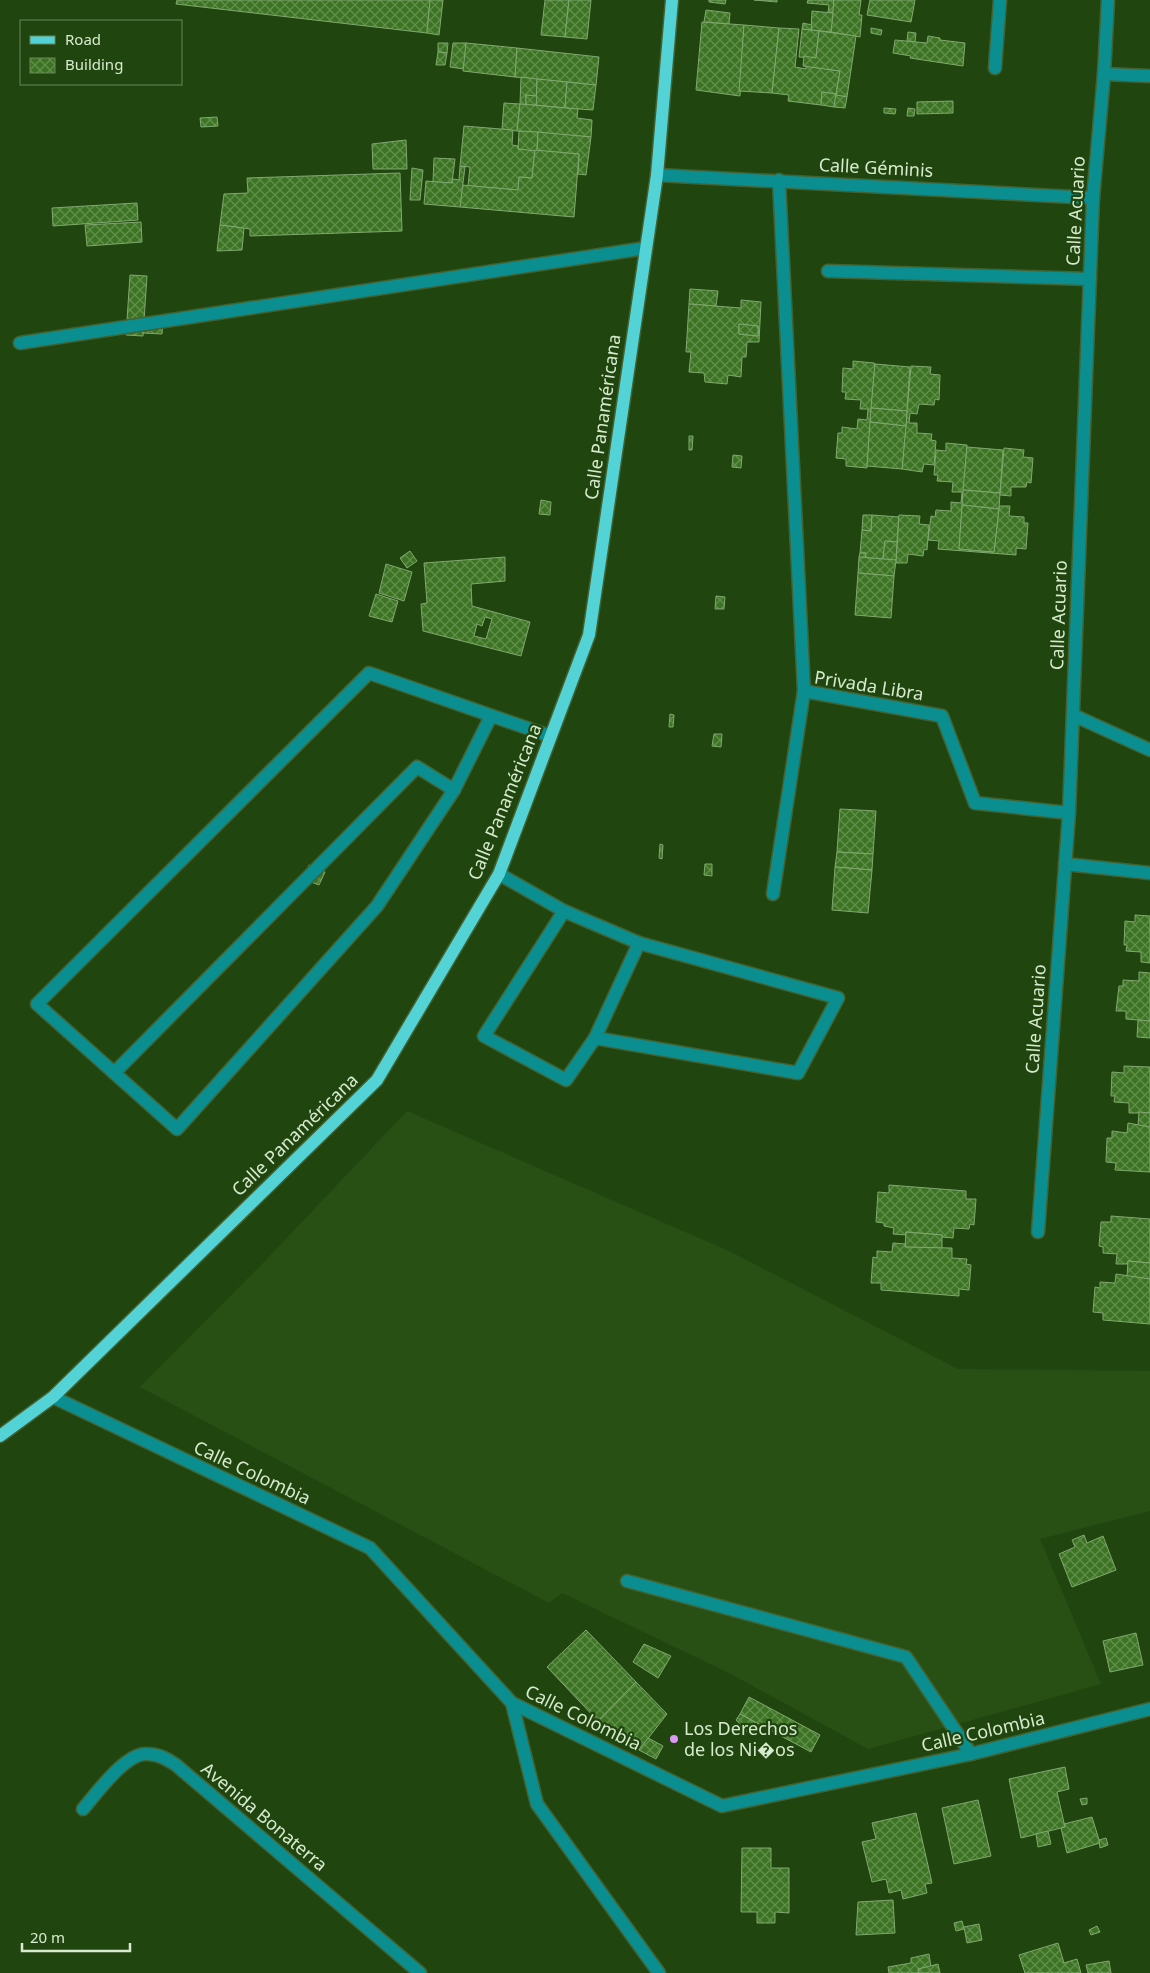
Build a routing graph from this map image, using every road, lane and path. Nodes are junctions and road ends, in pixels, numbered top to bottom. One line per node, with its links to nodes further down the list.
1 (672, 0): 7 (main road, Calle Panaméricana)
2 (1000, 0): 4 (street)
3 (1108, 0): 5 (street, Calle Acuario)
4 (995, 68)
5 (1104, 74): 6 (street); 9 (street, Calle Acuario)
6 (1150, 76)
7 (657, 175): 8 (street, Calle Géminis); 10 (main road, Calle Panaméricana)
8 (779, 180): 9 (street, Calle Géminis); 14 (street)
9 (1093, 198): 12 (street, Calle Acuario)
10 (646, 248): 13 (street); 17 (main road, Calle Panaméricana)
11 (828, 271): 12 (street)
12 (1090, 279): 16 (street, Calle Acuario)
13 (20, 343)
14 (804, 691): 20 (street, Privada Libra); 24 (street, Privada Libra)
15 (492, 716): 17 (street); 19 (street); 28 (street)
16 (1073, 716): 18 (street); 20 (street, Calle Acuario)
17 (550, 736): 23 (main road, Calle Panaméricana)
18 (1150, 750)
19 (454, 790): 28 (street); 28 (street)
20 (1069, 813): 21 (street, Calle Acuario)
21 (1065, 864): 22 (street); 29 (street, Calle Acuario)
22 (1150, 873)
23 (499, 874): 25 (street); 30 (main road, Calle Panaméricana)
24 (773, 894)
25 (564, 911): 26 (street); 27 (street)
26 (639, 943): 27 (street); 27 (street)
27 (595, 1038)
28 (114, 1072)
29 (1038, 1232)
30 (53, 1397): 31 (main road, Calle Panaméricana); 33 (street, Calle Colombia)
31 (0, 1436)
32 (628, 1581): 35 (street)
33 (512, 1703): 35 (street, Calle Colombia); 38 (street)
34 (1150, 1709): 35 (street, Calle Colombia)
35 (971, 1754)
36 (82, 1808): 37 (street, Avenida Bonaterra)
37 (420, 1973)
38 (660, 1973)

